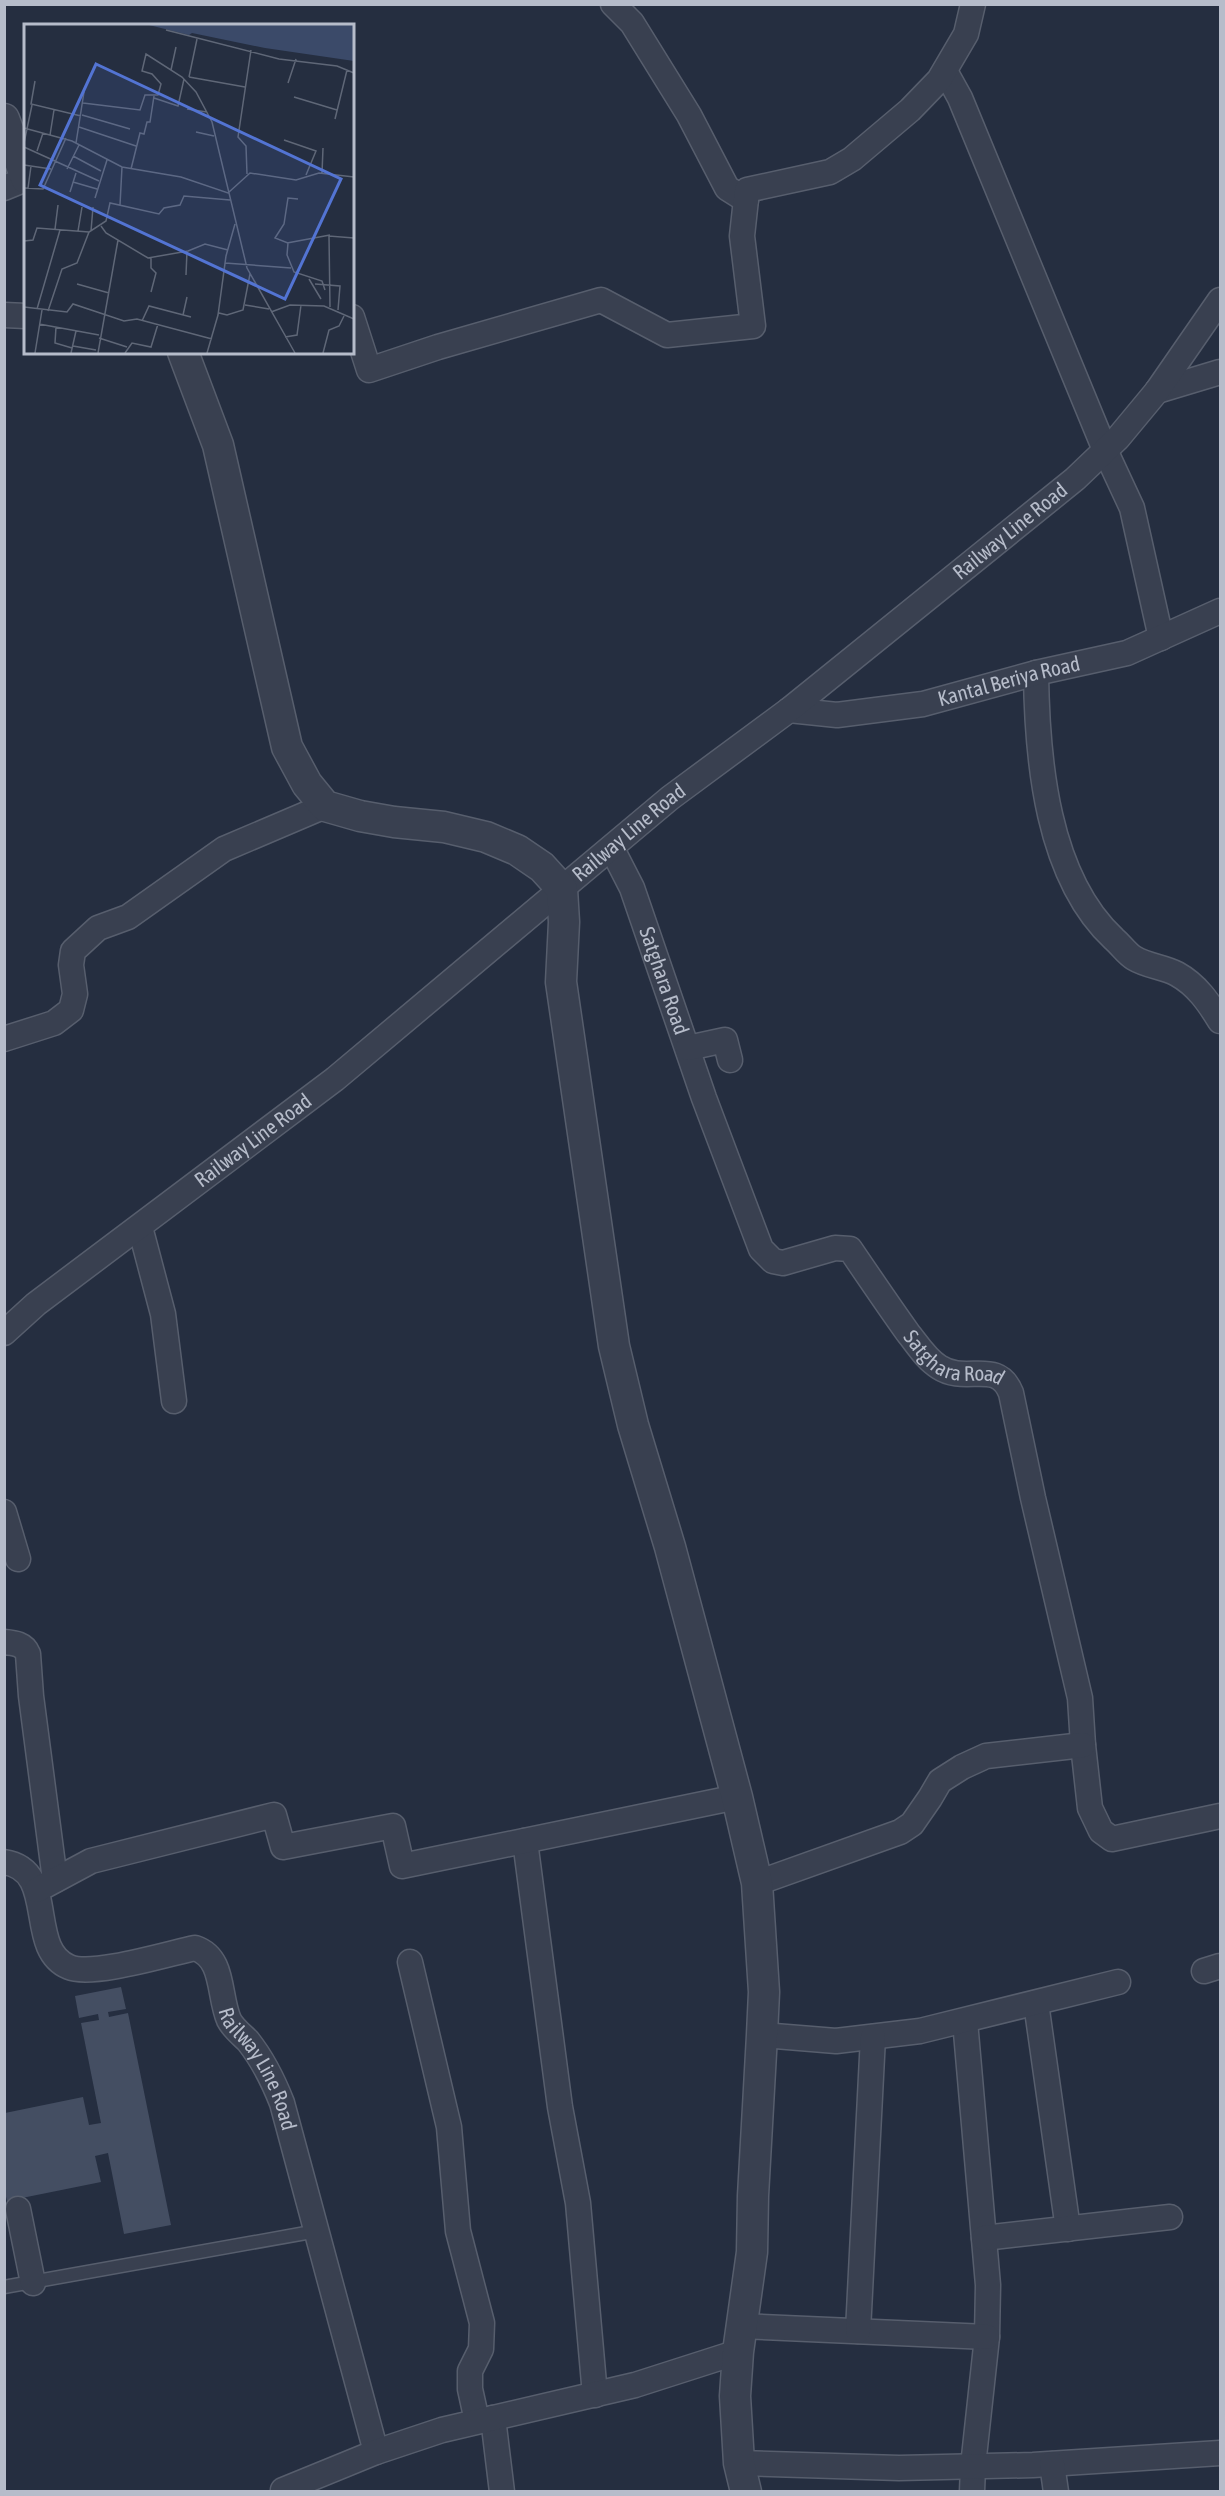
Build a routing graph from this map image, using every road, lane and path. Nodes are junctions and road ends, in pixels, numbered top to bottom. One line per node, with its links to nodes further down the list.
1 (613, 4): 8 (street)
2 (973, 4): 3 (street)
3 (945, 71): 8 (street); 16 (street)
4 (4, 119): 5 (street)
5 (24, 174)
6 (24, 180): 7 (street)
7 (4, 188)
8 (746, 200): 12 (street)
9 (1221, 300): 15 (street, Railway Line Road)
10 (4, 315): 11 (street)
11 (24, 315)
12 (354, 323)
13 (184, 354): 21 (street)
14 (1221, 372): 15 (street)
15 (1156, 391): 16 (street, Railway Line Road)
16 (1105, 450): 18 (street); 20 (street, Railway Line Road)
17 (1221, 611): 18 (street, Kantal Beriya Road)
18 (1161, 638): 19 (street, Kantal Beriya Road)
19 (1036, 674): 20 (street, Kantal Beriya Road); 24 (street)
20 (789, 710): 22 (street, Railway Line Road)
21 (326, 806): 23 (street); 25 (street)
22 (612, 849): 23 (street, Railway Line Road); 26 (street, Satghara Road)
23 (562, 889): 28 (street, Railway Line Road); 35 (street)
24 (1217, 1008)
25 (4, 1039)
26 (688, 1048): 27 (street); 34 (street, Satghara Road)
27 (729, 1060)
28 (140, 1227): 29 (street, Railway Line Road); 30 (street)
29 (4, 1333)
30 (174, 1401)
31 (4, 1512): 32 (street)
32 (18, 1559)
33 (4, 1642): 40 (street)
34 (1083, 1745): 36 (street, Satghara Road); 39 (street)
35 (737, 1797): 37 (street); 39 (street)
36 (1221, 1816)
37 (525, 1841): 40 (street); 57 (street)
38 (4, 1862): 40 (street, Railway Line Road)
39 (757, 1883): 45 (street)
40 (46, 1885): 50 (street, Railway Line Road)
41 (410, 1962): 58 (street)
42 (1118, 1982): 43 (street)
43 (1036, 2003): 44 (street); 49 (street)
44 (965, 2021): 46 (street); 51 (street)
45 (762, 2035): 46 (street); 56 (street)
46 (873, 2037): 54 (street)
47 (18, 2209): 52 (street)
48 (1170, 2217): 49 (street)
49 (1068, 2229): 51 (street)
50 (317, 2230): 52 (lane); 59 (street, Railway Line Road)
51 (984, 2238): 55 (street)
52 (33, 2283): 53 (lane)
53 (4, 2287)
54 (858, 2331): 55 (street); 56 (street)
55 (987, 2337): 63 (street)
56 (740, 2339): 57 (street); 61 (street)
57 (595, 2395): 58 (street)
58 (485, 2420): 59 (street); 65 (street)
59 (376, 2452): 64 (street)
60 (1221, 2453): 62 (street)
61 (739, 2463): 63 (street); 66 (street)
62 (1052, 2464): 63 (street); 68 (street)
63 (973, 2466): 67 (street)
64 (280, 2491)
65 (502, 2492)
66 (746, 2492)
67 (972, 2492)
68 (1056, 2492)

